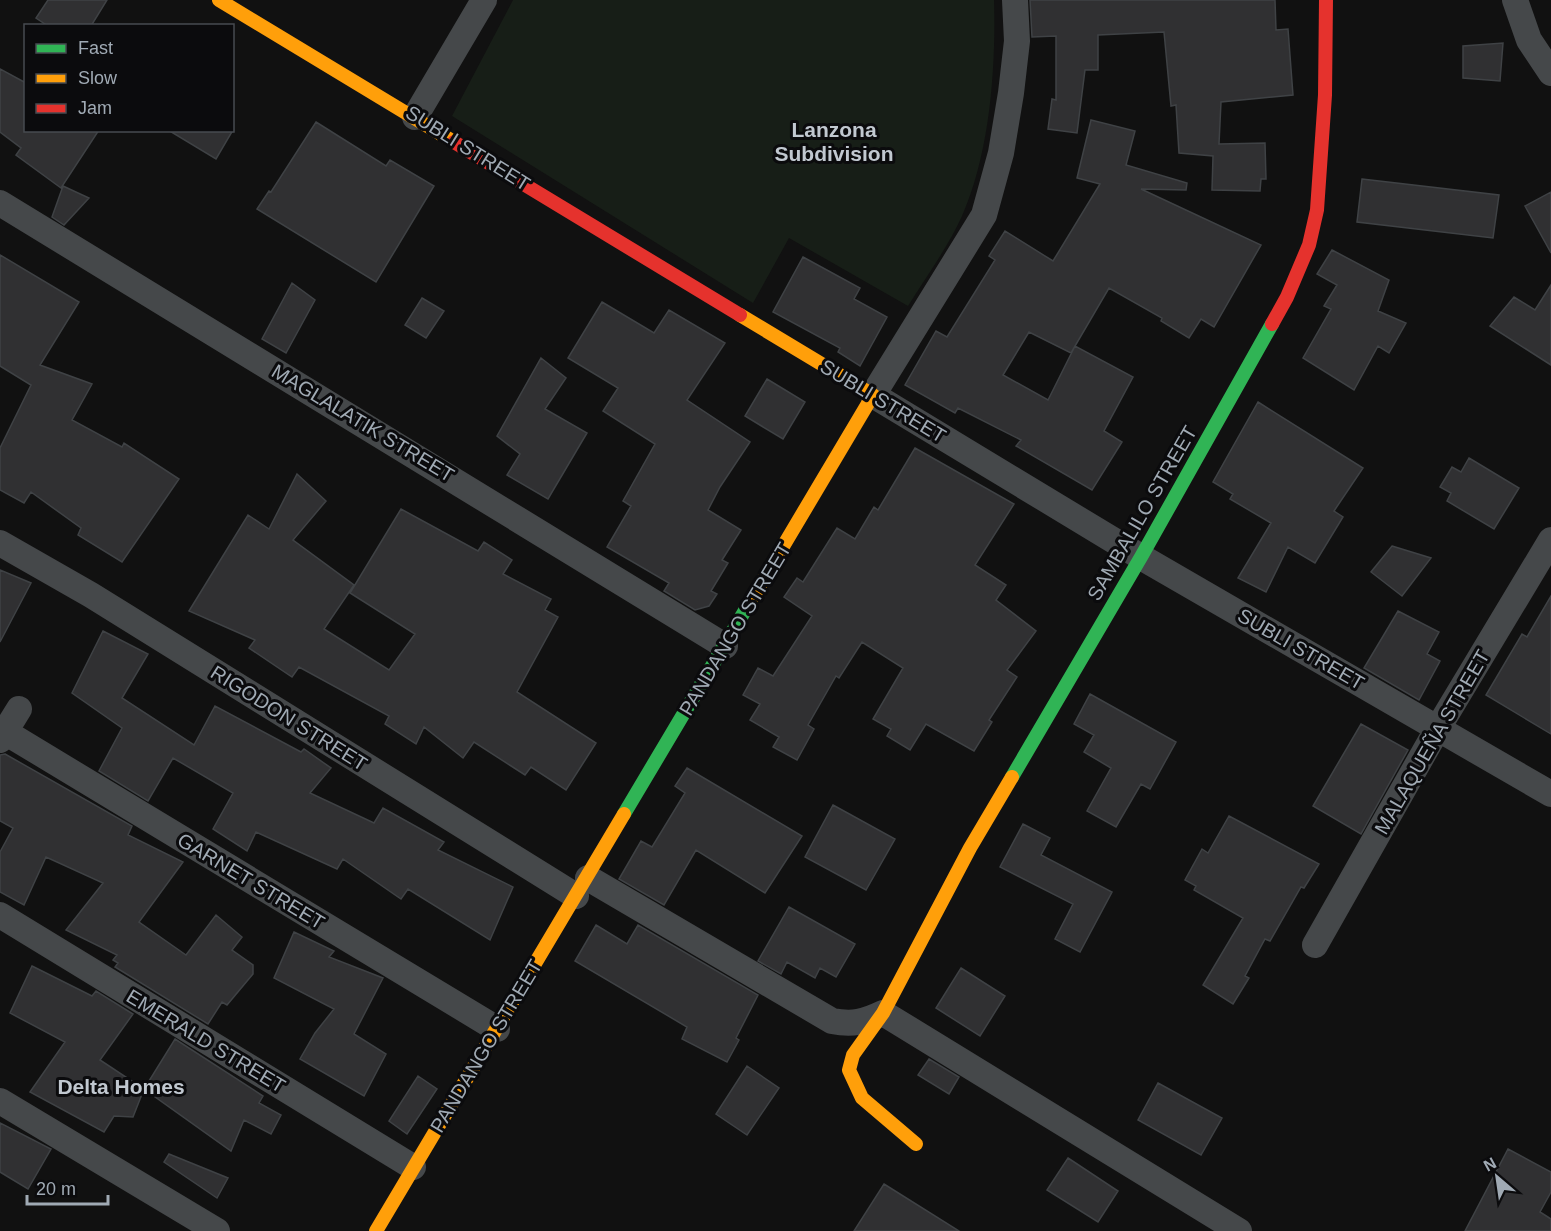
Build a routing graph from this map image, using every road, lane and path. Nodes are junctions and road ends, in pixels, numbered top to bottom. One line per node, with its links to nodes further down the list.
1 (219, 0): 7 (street, SUBLI STREET)
2 (484, 0): 7 (street)
3 (1015, 0): 9 (street, PANDANGO STREET)
4 (1326, 0): 12 (street, SAMBALILO STREET)
5 (1515, 0): 6 (street)
6 (1551, 73)
7 (415, 117): 9 (street, SUBLI STREET)
8 (0, 203): 13 (street, MAGLALATIK STREET)
9 (873, 395): 12 (street, SUBLI STREET); 13 (street, PANDANGO STREET)
10 (0, 543): 18 (street, RIGODON STREET)
11 (1549, 548): 15 (street, MALAQUEÑA STREET)
12 (1141, 556): 15 (street, SUBLI STREET); 21 (street, SAMBALILO STREET)
13 (725, 646): 18 (street, PANDANGO STREET)
14 (19, 709): 16 (street)
15 (1438, 728): 17 (street, SUBLI STREET); 20 (street, MALAQUEÑA STREET)
16 (3, 736): 22 (street, GARNET STREET)
17 (1551, 794)
18 (582, 887): 21 (street, RIGODON STREET); 22 (street, PANDANGO STREET)
19 (0, 915): 25 (street, EMERALD STREET)
20 (1315, 945)
21 (883, 1013): 24 (street, SAMBALILO STREET); 28 (street)
22 (497, 1029): 25 (street, PANDANGO STREET)
23 (0, 1101): 26 (street)
24 (916, 1144)
25 (413, 1167): 27 (street, PANDANGO STREET)
26 (217, 1231)
27 (376, 1231)
28 (1239, 1231)

